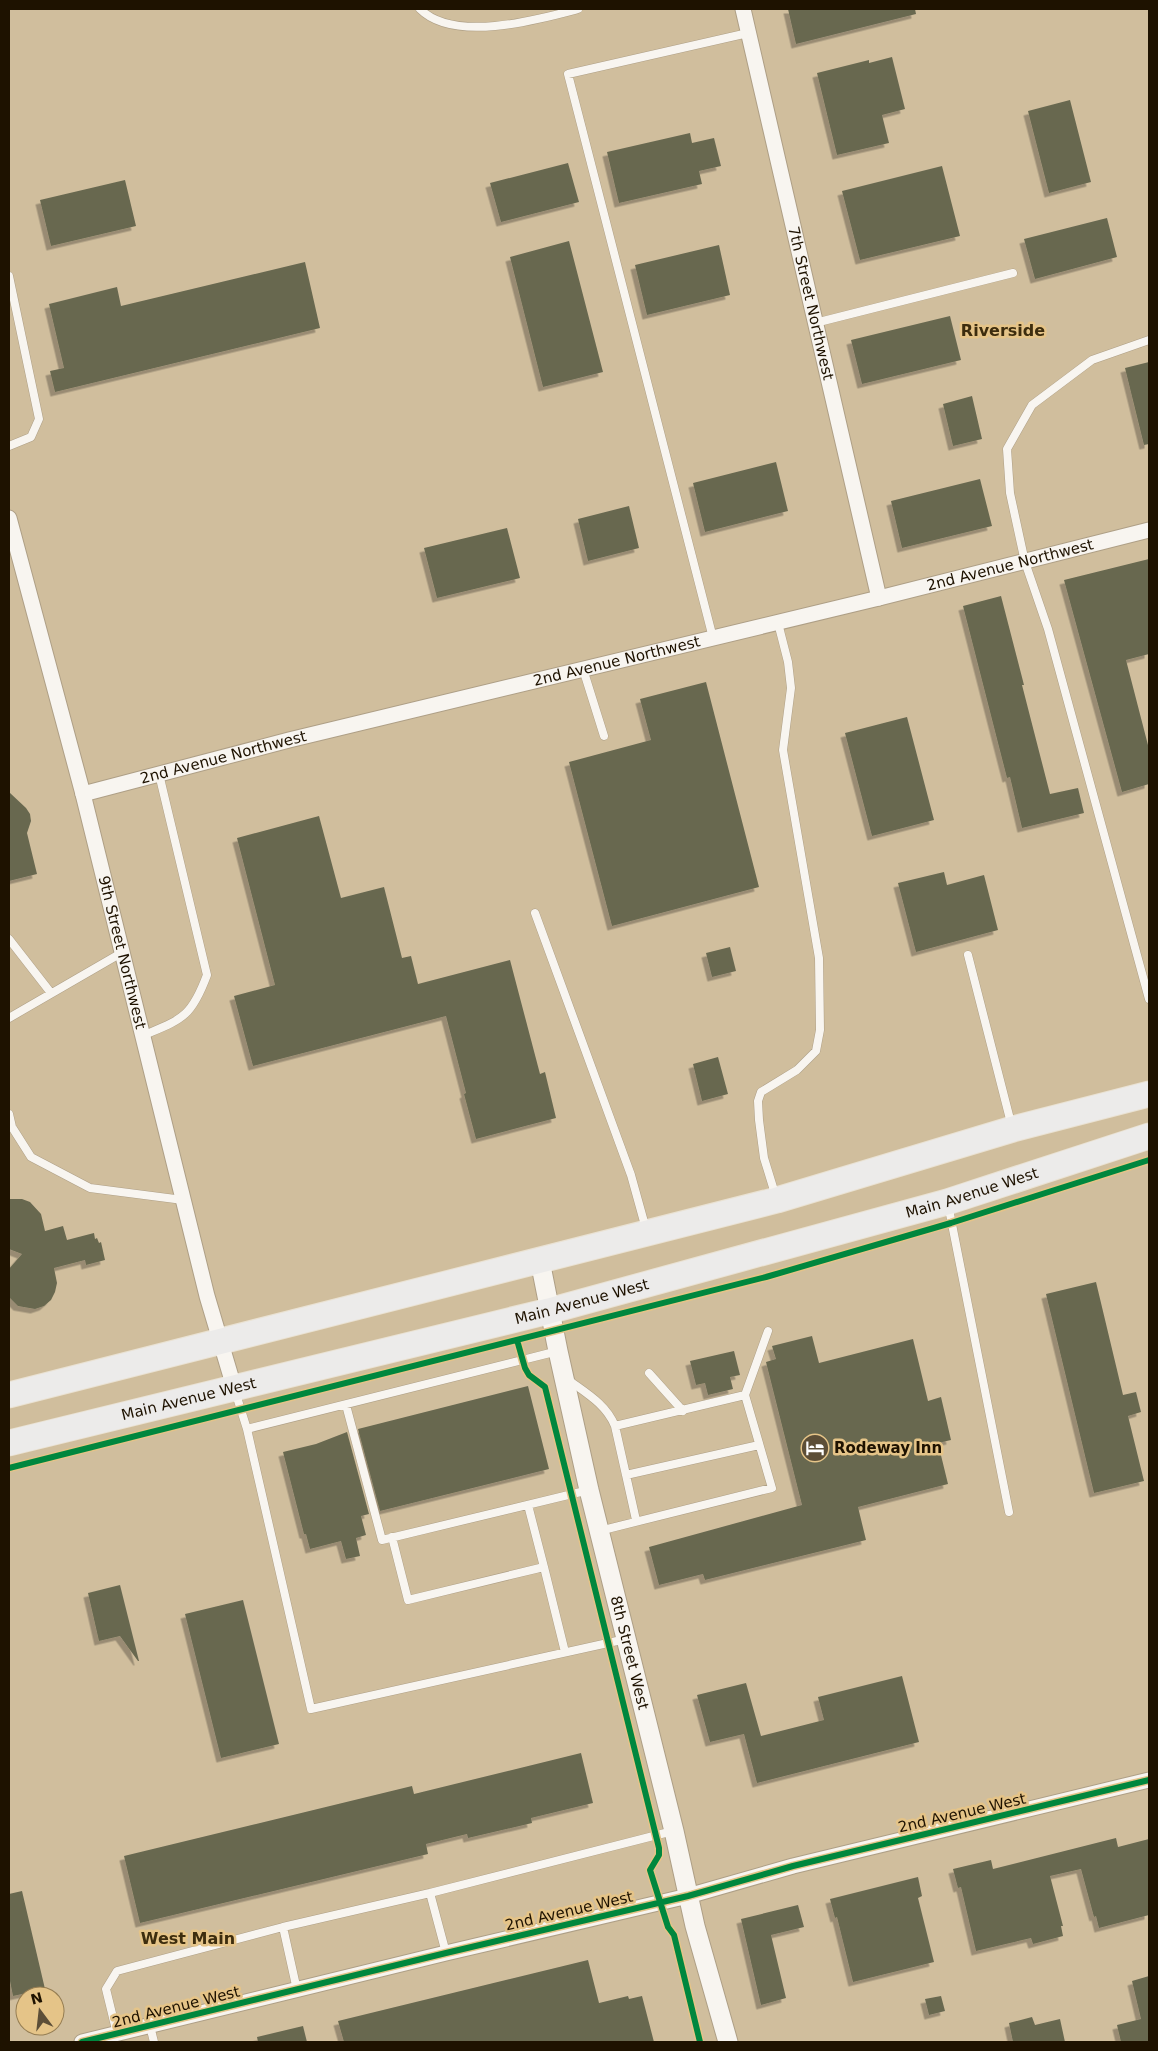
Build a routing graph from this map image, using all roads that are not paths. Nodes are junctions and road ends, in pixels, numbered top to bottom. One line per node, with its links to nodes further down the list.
1 (420, 9): 2 (lane)
2 (578, 9)
3 (743, 9): 4 (street, 7th Street Northwest)
4 (748, 33): 7 (street, 7th Street Northwest); 15 (lane)
5 (1013, 273): 7 (lane)
6 (9, 276): 9 (lane)
7 (815, 323): 13 (street, 7th Street Northwest)
8 (1149, 340): 12 (lane)
9 (9, 446)
10 (9, 518): 19 (street, 9th Street Northwest)
11 (1149, 530): 12 (street, 2nd Avenue Northwest)
12 (1025, 562): 13 (street, 2nd Avenue Northwest); 25 (lane)
13 (879, 598): 14 (street, 2nd Avenue Northwest)
14 (778, 623): 15 (street, 2nd Avenue Northwest); 33 (lane)
15 (713, 638): 16 (street, 2nd Avenue Northwest)
16 (584, 669): 17 (lane); 18 (street, 2nd Avenue Northwest)
17 (604, 736)
18 (159, 774): 19 (street, 2nd Avenue Northwest); 27 (lane)
19 (83, 794): 22 (street, 9th Street Northwest)
20 (535, 913): 35 (lane)
21 (9, 938): 24 (lane)
22 (122, 952): 24 (lane); 27 (street, 9th Street Northwest)
23 (968, 955): 30 (lane)
24 (51, 993): 26 (lane)
25 (1149, 999)
26 (9, 1018)
27 (141, 1036): 32 (street, 9th Street Northwest)
28 (1149, 1094): 30 (main road)
29 (9, 1114): 32 (lane)
30 (1012, 1129): 33 (main road)
31 (1149, 1136): 34 (main road, Main Avenue West)
32 (183, 1200): 39 (street, 9th Street Northwest)
33 (777, 1200): 35 (main road)
34 (947, 1202): 37 (main road, Main Avenue West); 55 (lane)
35 (648, 1234): 36 (main road)
36 (540, 1261): 37 (street, 8th Street West); 39 (main road)
37 (549, 1311): 40 (street, 8th Street West); 43 (main road, Main Avenue West)
38 (768, 1331): 45 (lane)
39 (220, 1342): 43 (street, 9th Street Northwest); 44 (main road)
40 (558, 1351): 42 (street, 8th Street West); 46 (lane)
41 (649, 1373): 47 (lane)
42 (564, 1377): 48 (lane); 53 (street, 8th Street West)
43 (234, 1387): 49 (lane); 50 (main road, Main Avenue West)
44 (9, 1395)
45 (745, 1395): 47 (lane); 51 (lane)
46 (346, 1405): 49 (lane); 58 (lane)
47 (683, 1410): 48 (lane)
48 (616, 1426): 52 (lane)
49 (248, 1429): 61 (lane)
50 (9, 1443)
51 (759, 1445): 52 (lane); 56 (lane)
52 (626, 1475): 56 (lane)
53 (589, 1490): 54 (lane); 57 (street, 8th Street West)
54 (528, 1505): 58 (lane); 59 (lane)
55 (1009, 1512)
56 (636, 1520): 57 (lane)
57 (599, 1531): 60 (street, 8th Street West)
58 (392, 1537): 59 (lane)
59 (544, 1567): 61 (lane)
60 (626, 1639): 61 (lane); 63 (street, 8th Street West)
61 (565, 1652)
62 (1149, 1780): 65 (street, 2nd Avenue West)
63 (674, 1831): 64 (lane); 65 (street, 8th Street West)
64 (430, 1893): 66 (lane); 67 (lane)
65 (688, 1896): 67 (street, 2nd Avenue West); 73 (street, 8th Street West)
66 (283, 1927): 68 (lane); 70 (lane)
67 (446, 1953): 68 (street, 2nd Avenue West)
68 (297, 1990): 69 (street, 2nd Avenue West)
69 (150, 2026): 70 (street, 2nd Avenue West); 72 (lane)
70 (117, 2034): 71 (street, 2nd Avenue West)
71 (82, 2042)
72 (154, 2042)
73 (728, 2042)

